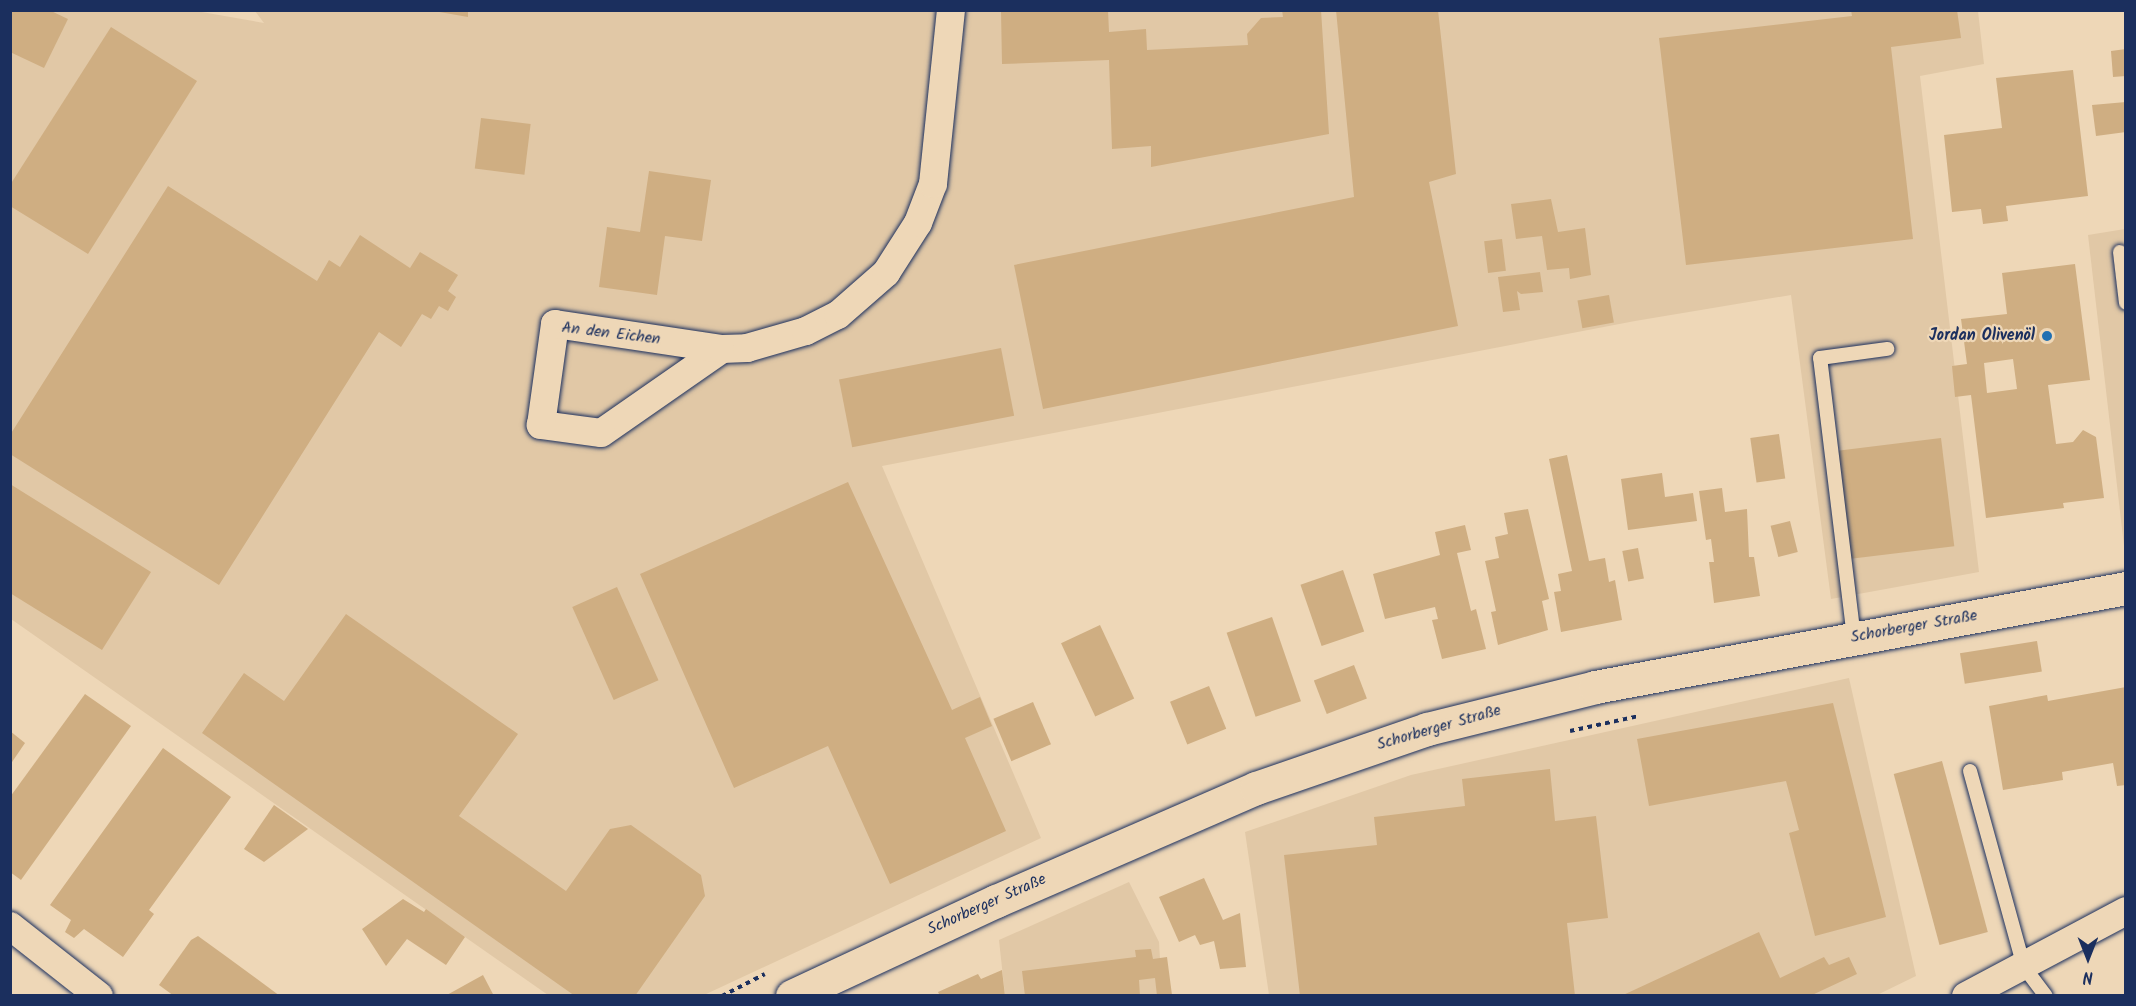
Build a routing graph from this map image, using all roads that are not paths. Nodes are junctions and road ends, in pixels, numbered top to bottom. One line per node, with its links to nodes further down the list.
1 (951, 10): 4 (street, An den Eichen)
2 (2120, 252): 3 (lane)
3 (2126, 303)
4 (722, 349): 4 (street, An den Eichen)
5 (1887, 350): 7 (lane)
6 (2126, 588): 7 (street, Schorberger Straße)
7 (1854, 638): 13 (street, Schorberger Straße)
8 (1970, 771): 11 (lane)
9 (2126, 911): 11 (street)
10 (10, 926): 12 (street)
11 (2024, 967): 14 (street); 15 (lane)
12 (99, 996)
13 (792, 996)
14 (1966, 996)
15 (2046, 996)

